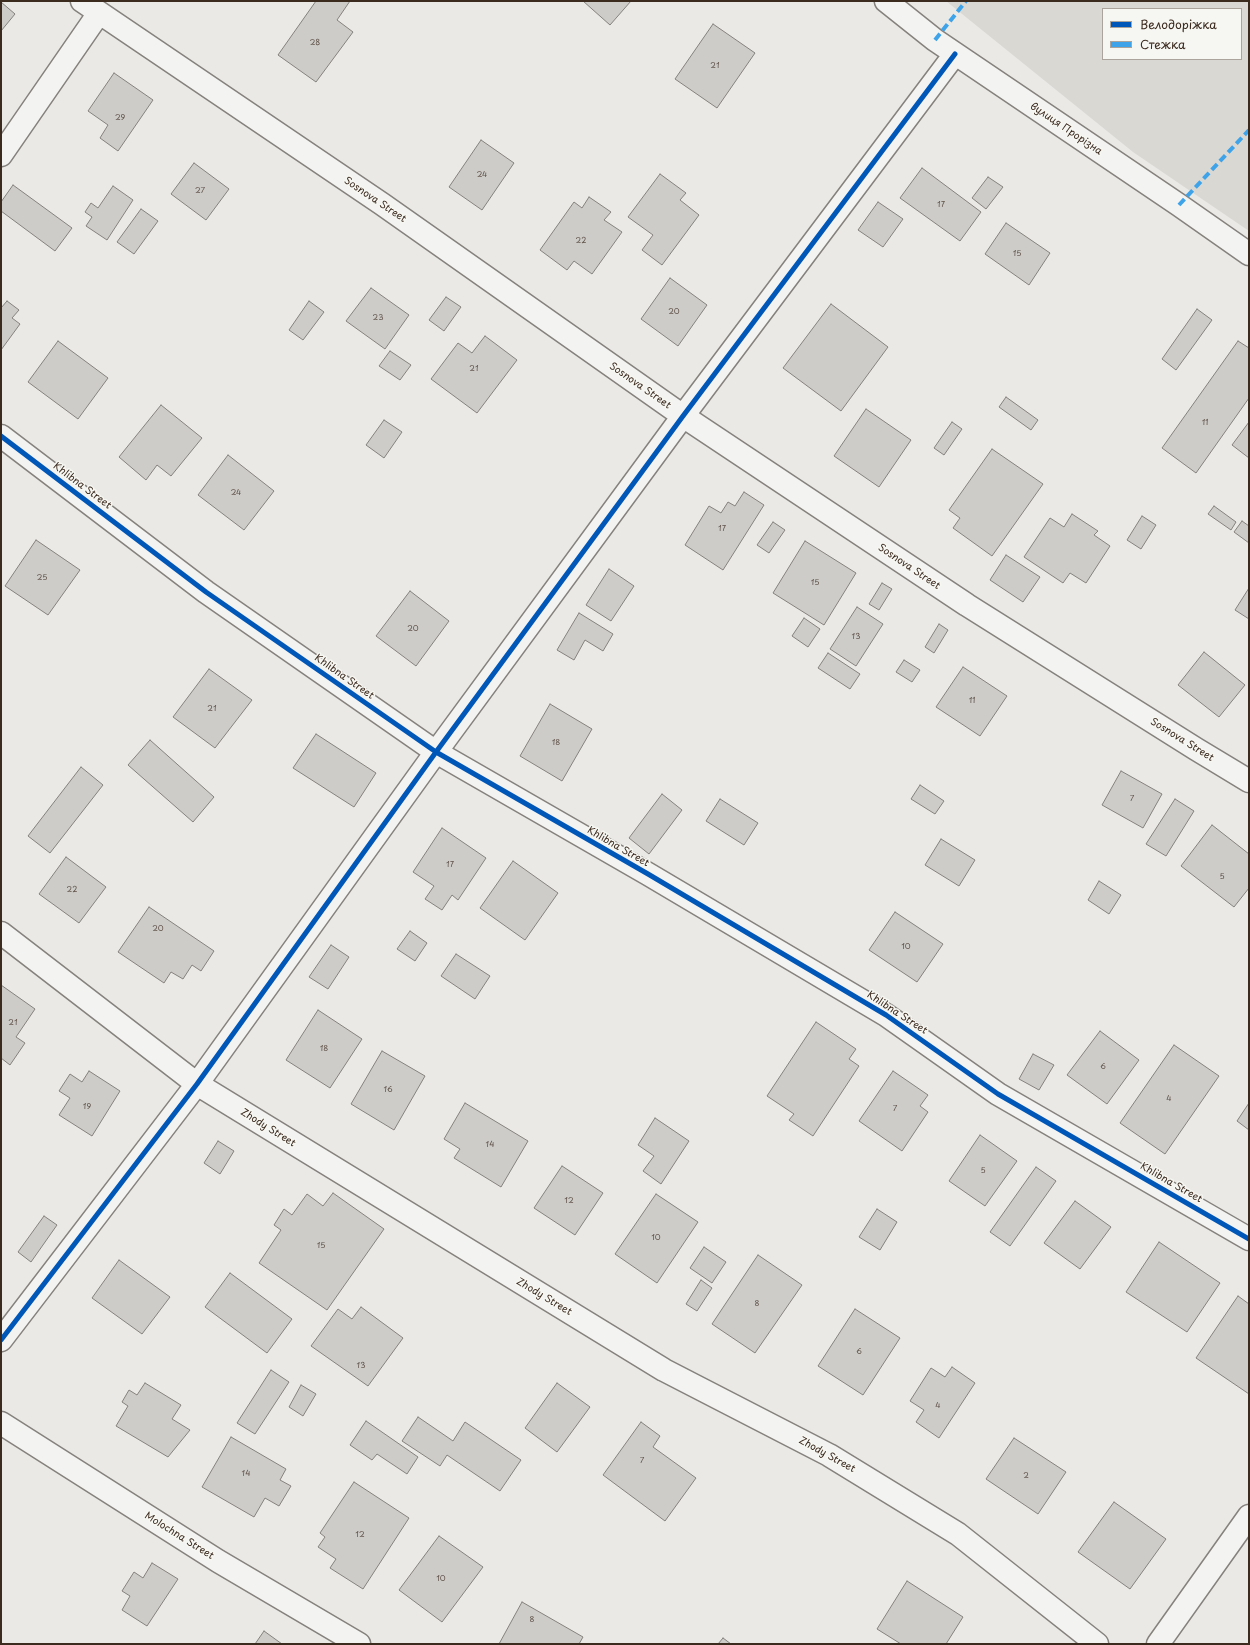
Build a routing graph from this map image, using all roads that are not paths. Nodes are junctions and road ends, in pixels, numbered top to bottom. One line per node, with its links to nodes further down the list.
1 (886, 1): 3 (street, вулиця Прорізна)
2 (91, 7): 4 (street); 6 (street, Sosnova Street)
3 (955, 54): 5 (street, вулиця Прорізна); 6 (street)
4 (1, 155)
5 (1249, 254)
6 (683, 416): 8 (street); 9 (street, Sosnova Street)
7 (1, 436): 8 (street, Khlibna Street)
8 (436, 752): 11 (street); 12 (street, Khlibna Street)
9 (1249, 781)
10 (1, 933): 11 (street, Zhody Street)
11 (197, 1084): 13 (street); 17 (street, Zhody Street)
12 (1249, 1239)
13 (1, 1340)
14 (1, 1423): 16 (street, Molochna Street)
15 (1249, 1516): 18 (street)
16 (359, 1644)
17 (1097, 1644)
18 (1158, 1644)

